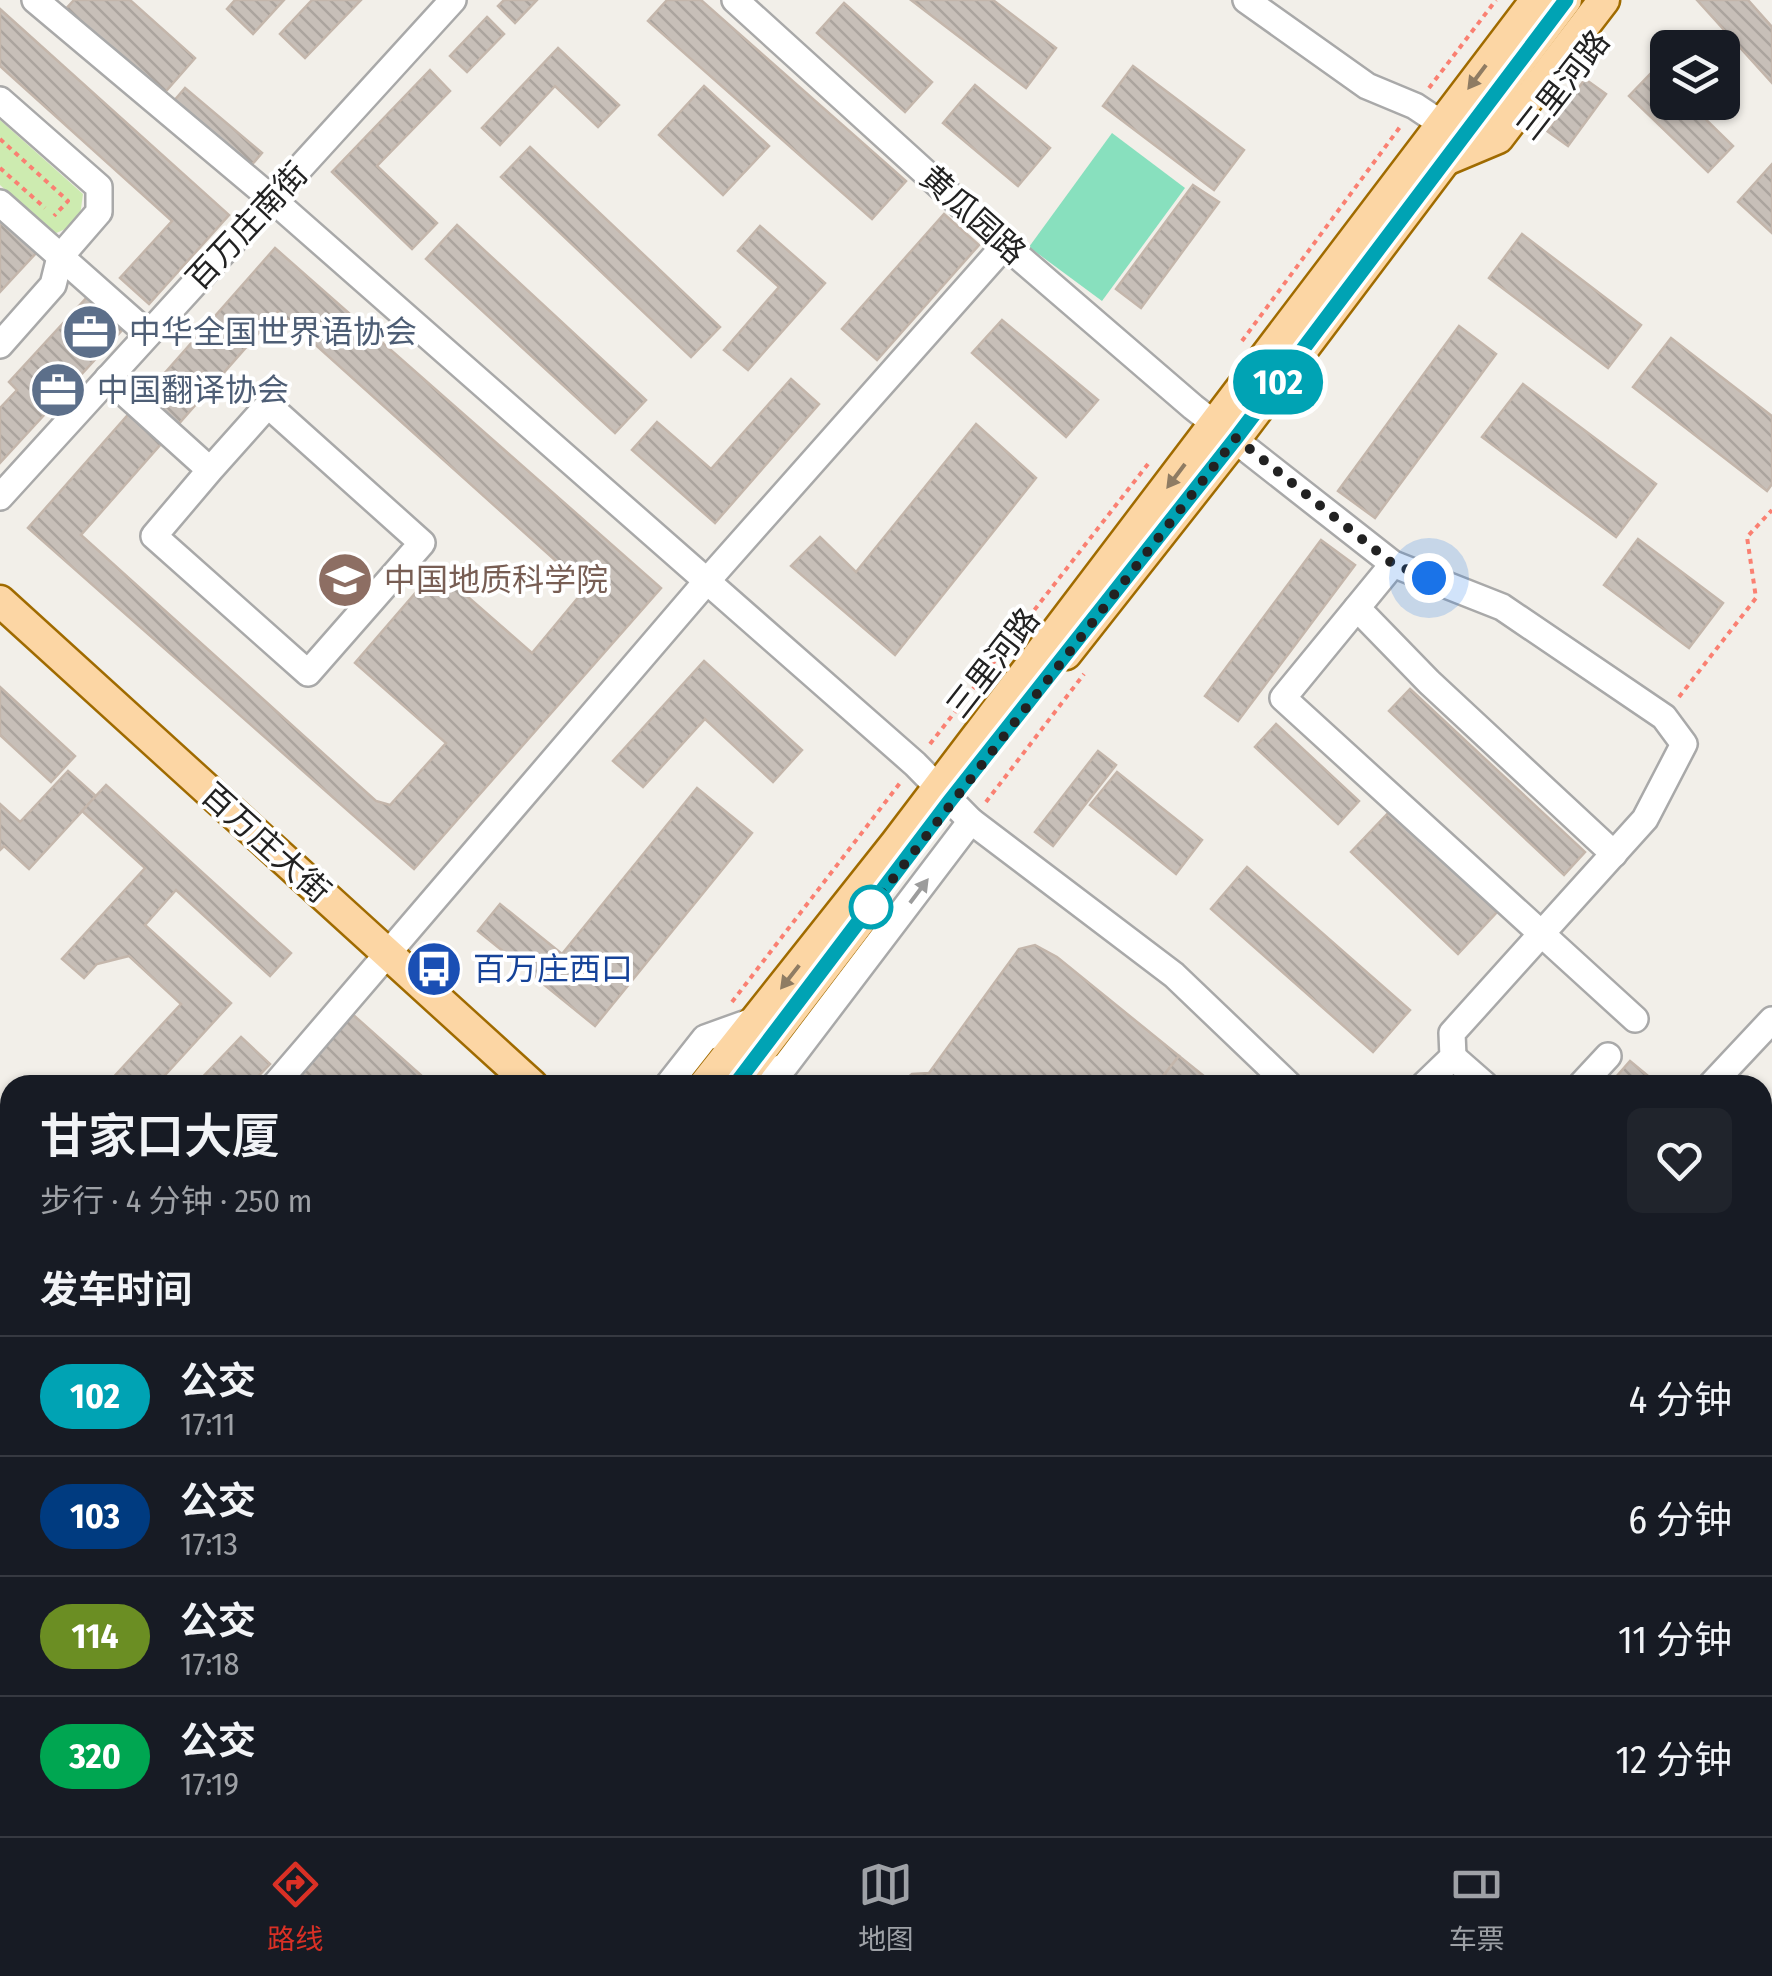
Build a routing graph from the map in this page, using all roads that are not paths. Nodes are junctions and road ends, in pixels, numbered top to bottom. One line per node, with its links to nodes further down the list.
1 (35, 0): 11 (street)
2 (453, 0): 11 (street, 百万庄南街)
3 (735, 0): 13 (street, 黄瓜园路)
4 (1246, 0): 9 (street)
5 (1536, 0): 9 (main road, 三里河路, one-way to 9)
6 (1566, 0): 10 (main road, 三里河路)
7 (1604, 0): 10 (main road, 三里河路)
8 (0, 100): 14 (street)
9 (1442, 124): 18 (main road, 三里河路)
10 (1445, 160): 18 (main road, 三里河路)
11 (272, 199): 15 (street, 百万庄南街); 22 (street)
12 (0, 203): 14 (street)
13 (1005, 245): 18 (street, 黄瓜园路); 22 (street)
14 (60, 257): 15 (street); 16 (street)
15 (148, 334): 17 (street, 百万庄南街)
16 (0, 345)
17 (108, 378): 19 (street); 20 (street, 百万庄南街)
18 (1226, 431): 21 (street, 黄瓜园路); 25 (main road, 三里河路)
19 (210, 470): 19 (street)
20 (0, 496)
21 (1393, 564): 24 (street); 26 (street, 黄瓜园路)
22 (706, 581): 25 (street); 28 (street)
23 (0, 601): 28 (main road, 百万庄大街)
24 (1356, 608): 26 (street); 27 (street)
25 (952, 804): 30 (main road, 三里河路, one-way to 30); 38 (main road, 三里河路, one-way to 25); 39 (street)
26 (1614, 854): 27 (street)
27 (1541, 935): 29 (street); 33 (street)
28 (389, 956): 34 (street); 35 (main road, 百万庄大街)
29 (1636, 1019)
30 (756, 1020): 36 (street); 37 (main road, 三里河路)
31 (1772, 1020): 43 (street)
32 (1608, 1056): 42 (street)
33 (1453, 1057): 40 (street); 41 (street)
34 (284, 1075)
35 (521, 1075)
36 (676, 1075)
37 (712, 1075)
38 (744, 1075)
39 (1279, 1075)
40 (1434, 1075)
41 (1474, 1075)
42 (1590, 1075)
43 (1720, 1075)

